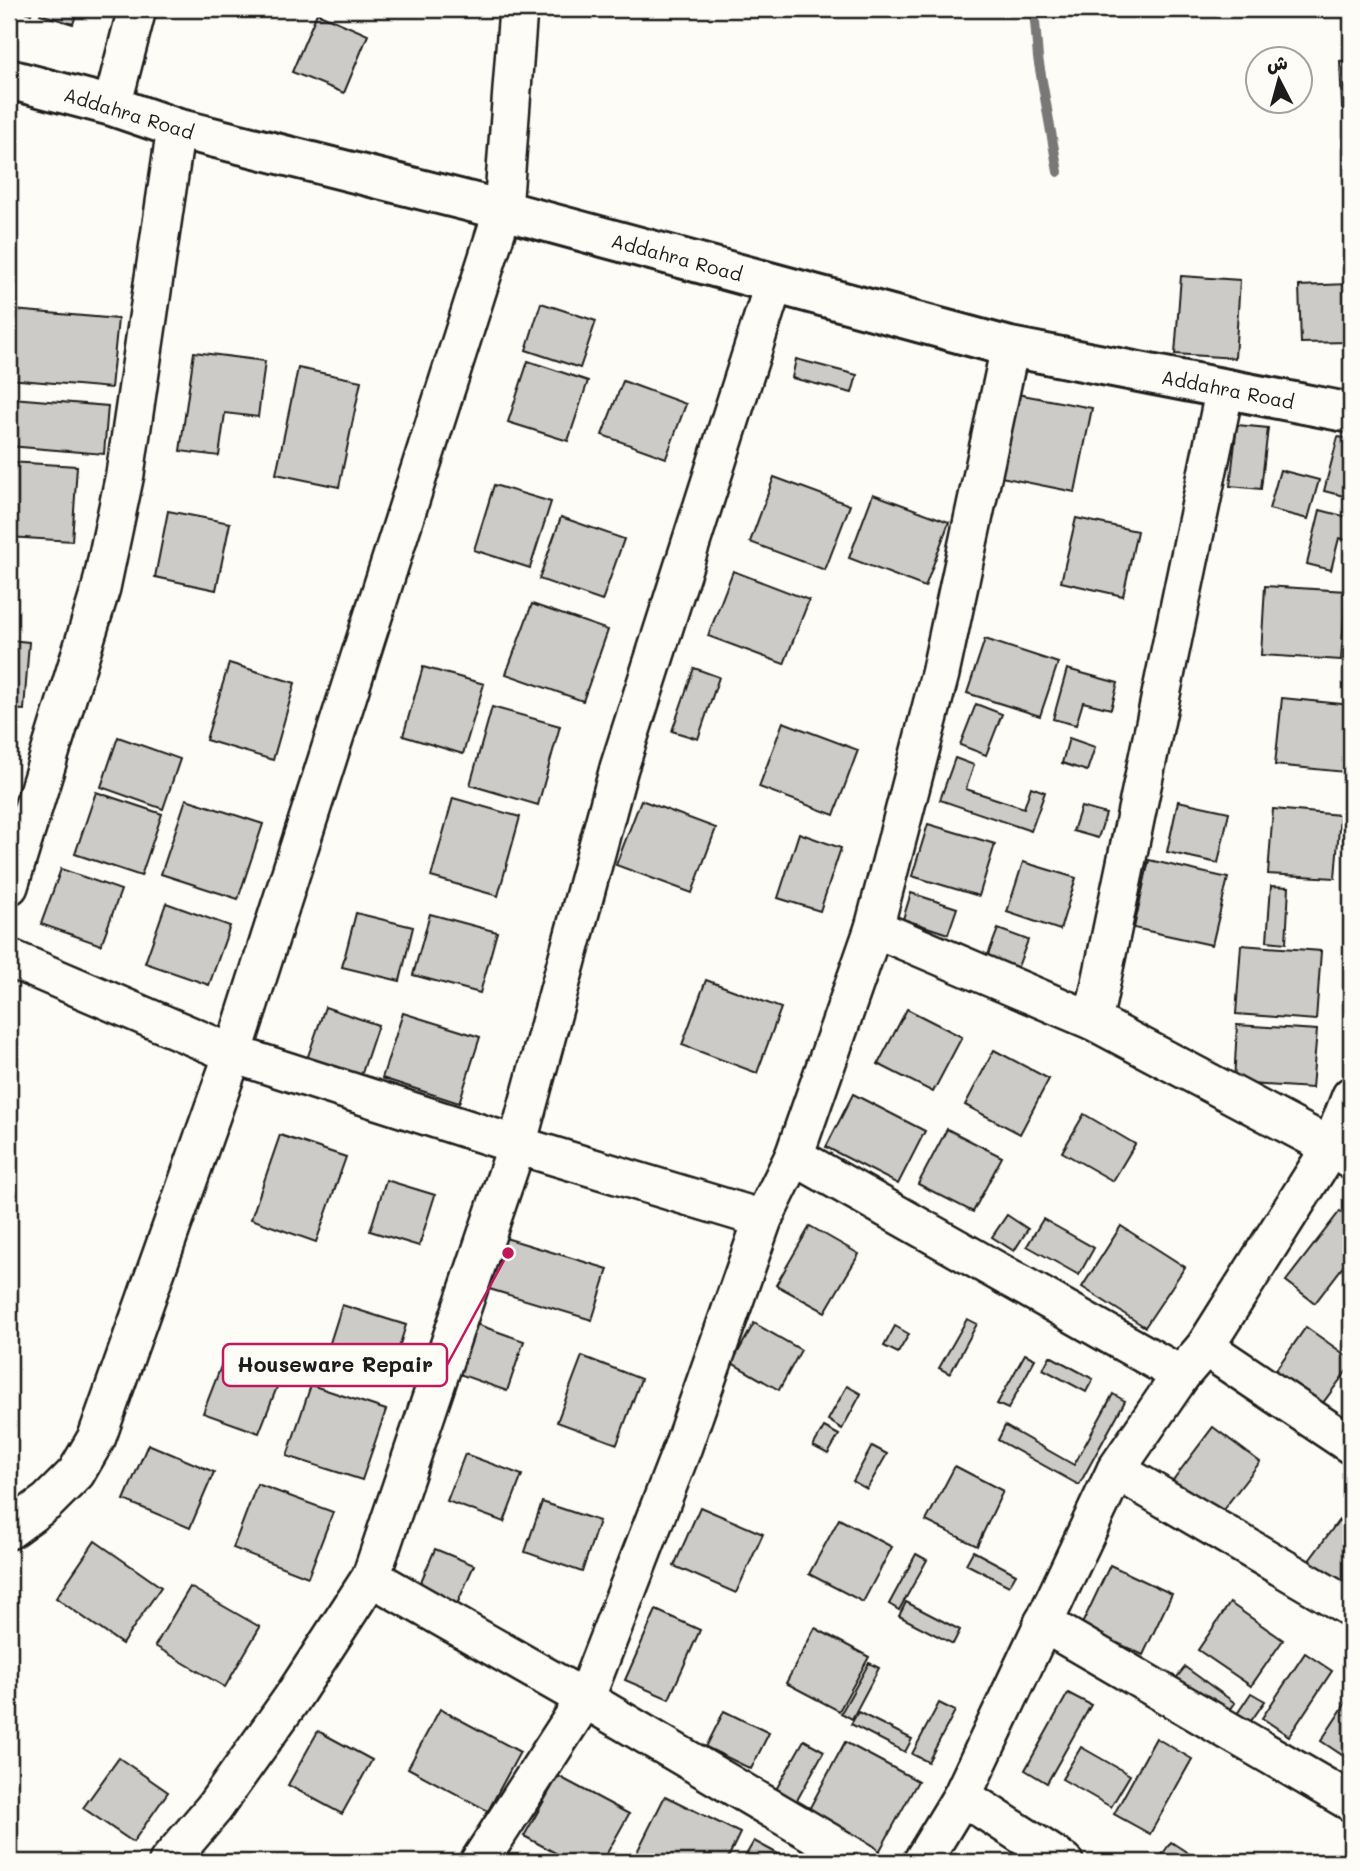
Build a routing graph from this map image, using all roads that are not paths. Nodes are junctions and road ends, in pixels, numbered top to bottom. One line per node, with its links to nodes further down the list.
1 (138, 9): 4 (street)
2 (518, 9): 6 (street)
3 (9, 79): 4 (main road, Addahra Road)
4 (112, 106): 5 (main road, Addahra Road)
5 (176, 128): 6 (main road, Addahra Road); 11 (street)
6 (503, 210): 7 (main road, Addahra Road); 15 (street)
7 (774, 283): 8 (main road, Addahra Road); 17 (street)
8 (1010, 346): 9 (main road, Addahra Road); 12 (street)
9 (1225, 388): 10 (main road, Addahra Road); 14 (street)
10 (1351, 413)
11 (9, 886)
12 (874, 928): 14 (street); 19 (street)
13 (9, 958): 15 (street)
14 (1093, 1021): 18 (street)
15 (233, 1054): 17 (street); 25 (street)
16 (1351, 1096): 18 (street)
17 (517, 1145): 20 (street); 26 (street)
18 (1341, 1154): 21 (street)
19 (794, 1156): 20 (street); 22 (street)
20 (763, 1219): 29 (street)
21 (1205, 1347): 22 (street); 23 (street)
22 (1181, 1375): 24 (street)
23 (1351, 1444)
24 (1116, 1470): 27 (street); 28 (street)
25 (9, 1530)
26 (371, 1577): 29 (street); 32 (street)
27 (1351, 1608)
28 (1043, 1623): 30 (street); 31 (street)
29 (586, 1699): 33 (street); 34 (street)
30 (962, 1796): 35 (street); 36 (street)
31 (1351, 1802)
32 (168, 1862)
33 (479, 1862)
34 (862, 1862)
35 (922, 1862)
36 (1064, 1862)

